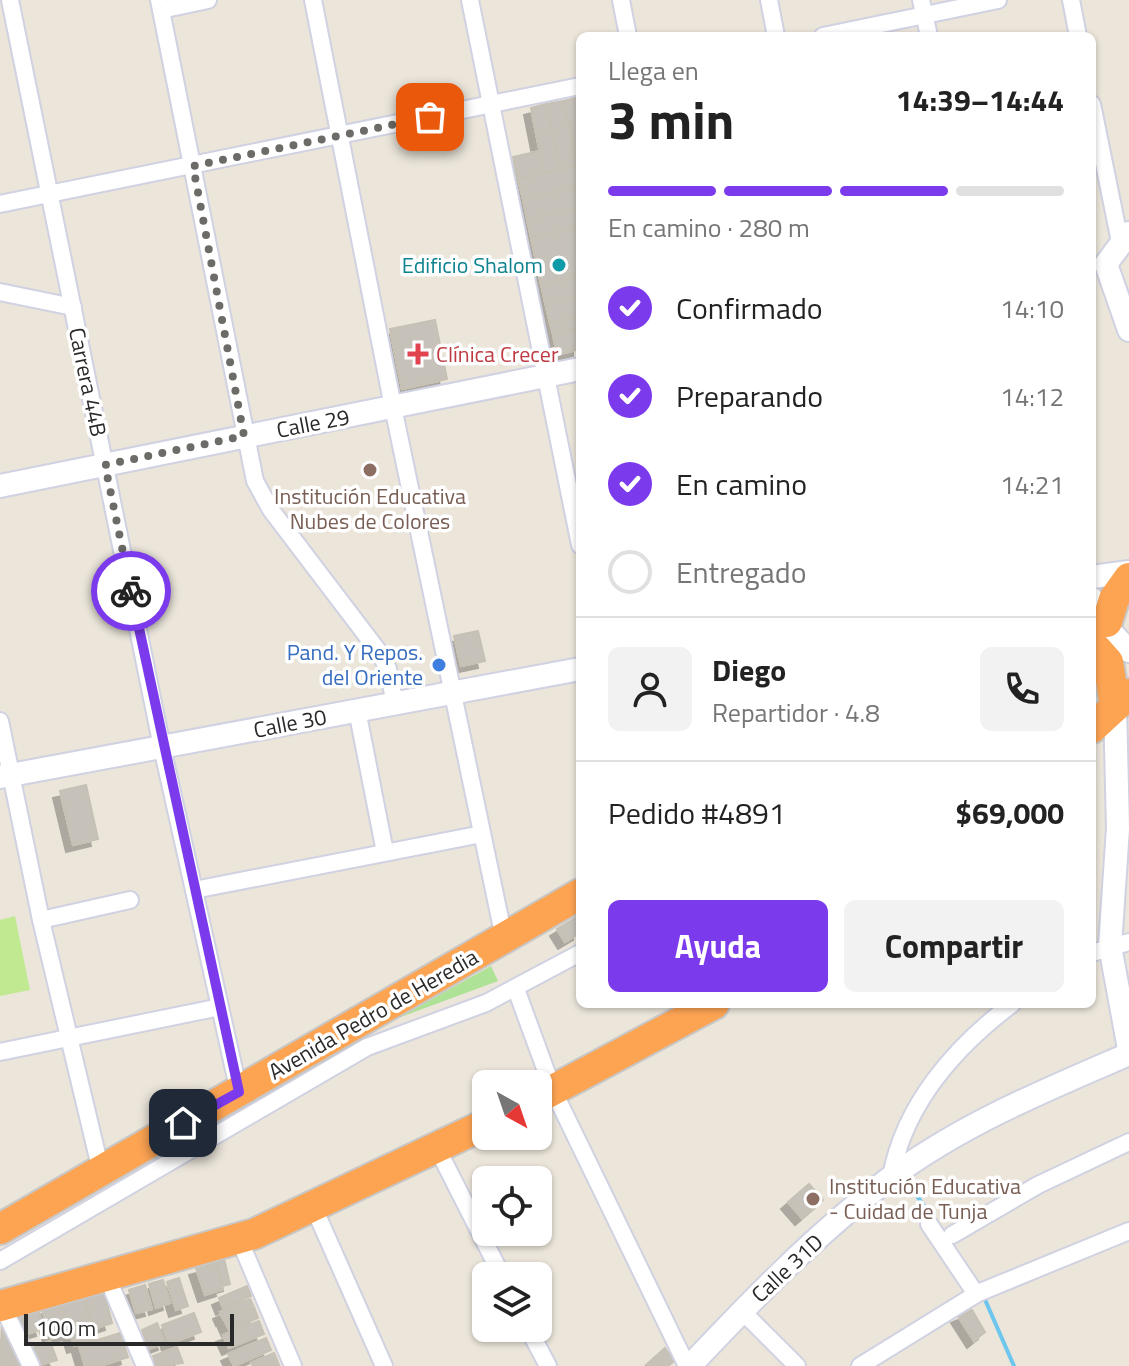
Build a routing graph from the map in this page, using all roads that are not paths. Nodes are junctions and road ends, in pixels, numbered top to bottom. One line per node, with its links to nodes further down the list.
1 (10, 0): 21 (street, Carrera 44B)
2 (208, 0): 9 (street)
3 (313, 0): 19 (street)
4 (470, 0): 17 (street)
5 (621, 0): 11 (street)
6 (769, 0): 12 (street)
7 (998, 0): 10 (street)
8 (1071, 0): 15 (street)
9 (160, 5): 20 (street)
10 (922, 8): 13 (street); 14 (street)
11 (627, 32)
12 (775, 32)
13 (837, 32)
14 (928, 32)
15 (1077, 32)
16 (576, 87): 17 (street)
17 (490, 105): 19 (street); 29 (street)
18 (1096, 120): 23 (street)
19 (340, 136): 20 (street); 30 (street)
20 (193, 166): 21 (street); 31 (street)
21 (50, 195): 22 (street); 26 (street, Carrera 44B)
22 (0, 204)
23 (1125, 238): 24 (street)
24 (1099, 265): 27 (street)
25 (0, 292): 26 (street)
26 (73, 307): 32 (street, Carrera 44B)
27 (1129, 330)
28 (576, 370): 29 (street, Calle 29)
29 (544, 377): 30 (street, Calle 29); 34 (street)
30 (393, 407): 31 (street, Calle 29); 40 (street)
31 (244, 436): 32 (street, Calle 29); 41 (street)
32 (105, 465): 33 (street, Calle 29); 45 (street, Carrera 44B)
33 (0, 486)
34 (576, 526)
35 (1129, 575): 36 (street); 37 (highway)
36 (1096, 577)
37 (1102, 621): 38 (street); 43 (highway)
38 (1129, 651)
39 (576, 670): 40 (street, Calle 30)
40 (453, 693): 41 (street, Calle 30); 47 (street)
41 (395, 704): 42 (street, Calle 30)
42 (357, 710): 45 (street, Calle 30); 48 (street)
43 (1105, 715): 54 (street)
44 (0, 721): 46 (street)
45 (162, 747): 46 (street, Calle 30); 49 (street, Carrera 44B)
46 (5, 776): 52 (street)
47 (482, 834): 48 (street); 53 (street)
48 (385, 852): 49 (street)
49 (194, 890): 57 (street, Carrera 44B)
50 (576, 896): 53 (highway, Avenida Pedro de Heredia)
51 (130, 900): 52 (street)
52 (41, 920): 60 (street)
53 (504, 938): 65 (highway, Avenida Pedro de Heredia)
54 (1110, 947): 62 (street)
55 (576, 955): 56 (street)
56 (516, 989): 63 (street); 78 (street)
57 (220, 1007): 60 (street); 65 (street, Carrera 44B)
58 (706, 1008): 64 (highway)
59 (1007, 1008): 71 (street)
60 (68, 1038): 61 (street); 70 (street)
61 (0, 1052)
62 (1129, 1052): 71 (street, Calle 31D)
63 (538, 1070)
64 (552, 1090)
65 (239, 1092): 70 (highway, Avenida Pedro de Heredia)
66 (552, 1107): 90 (street)
67 (472, 1131): 69 (highway)
68 (1129, 1142): 76 (street)
69 (437, 1148): 72 (highway); 79 (street)
70 (101, 1171): 74 (highway, Avenida Pedro de Heredia)
71 (891, 1177): 83 (street, Calle 31D)
72 (314, 1208): 77 (highway); 88 (street)
73 (929, 1224): 81 (street)
74 (0, 1229)
75 (1129, 1231): 81 (street)
76 (952, 1235)
77 (239, 1239): 80 (highway); 87 (street)
78 (0, 1261)
79 (495, 1262)
80 (107, 1277): 82 (highway); 86 (street)
81 (980, 1292): 92 (street)
82 (1, 1305): 85 (street)
83 (742, 1311): 90 (street, Calle 31D); 91 (street)
84 (535, 1342): 89 (street)
85 (31, 1366)
86 (145, 1366)
87 (293, 1366)
88 (384, 1366)
89 (548, 1366)
90 (689, 1366)
91 (797, 1366)
92 (860, 1366)

